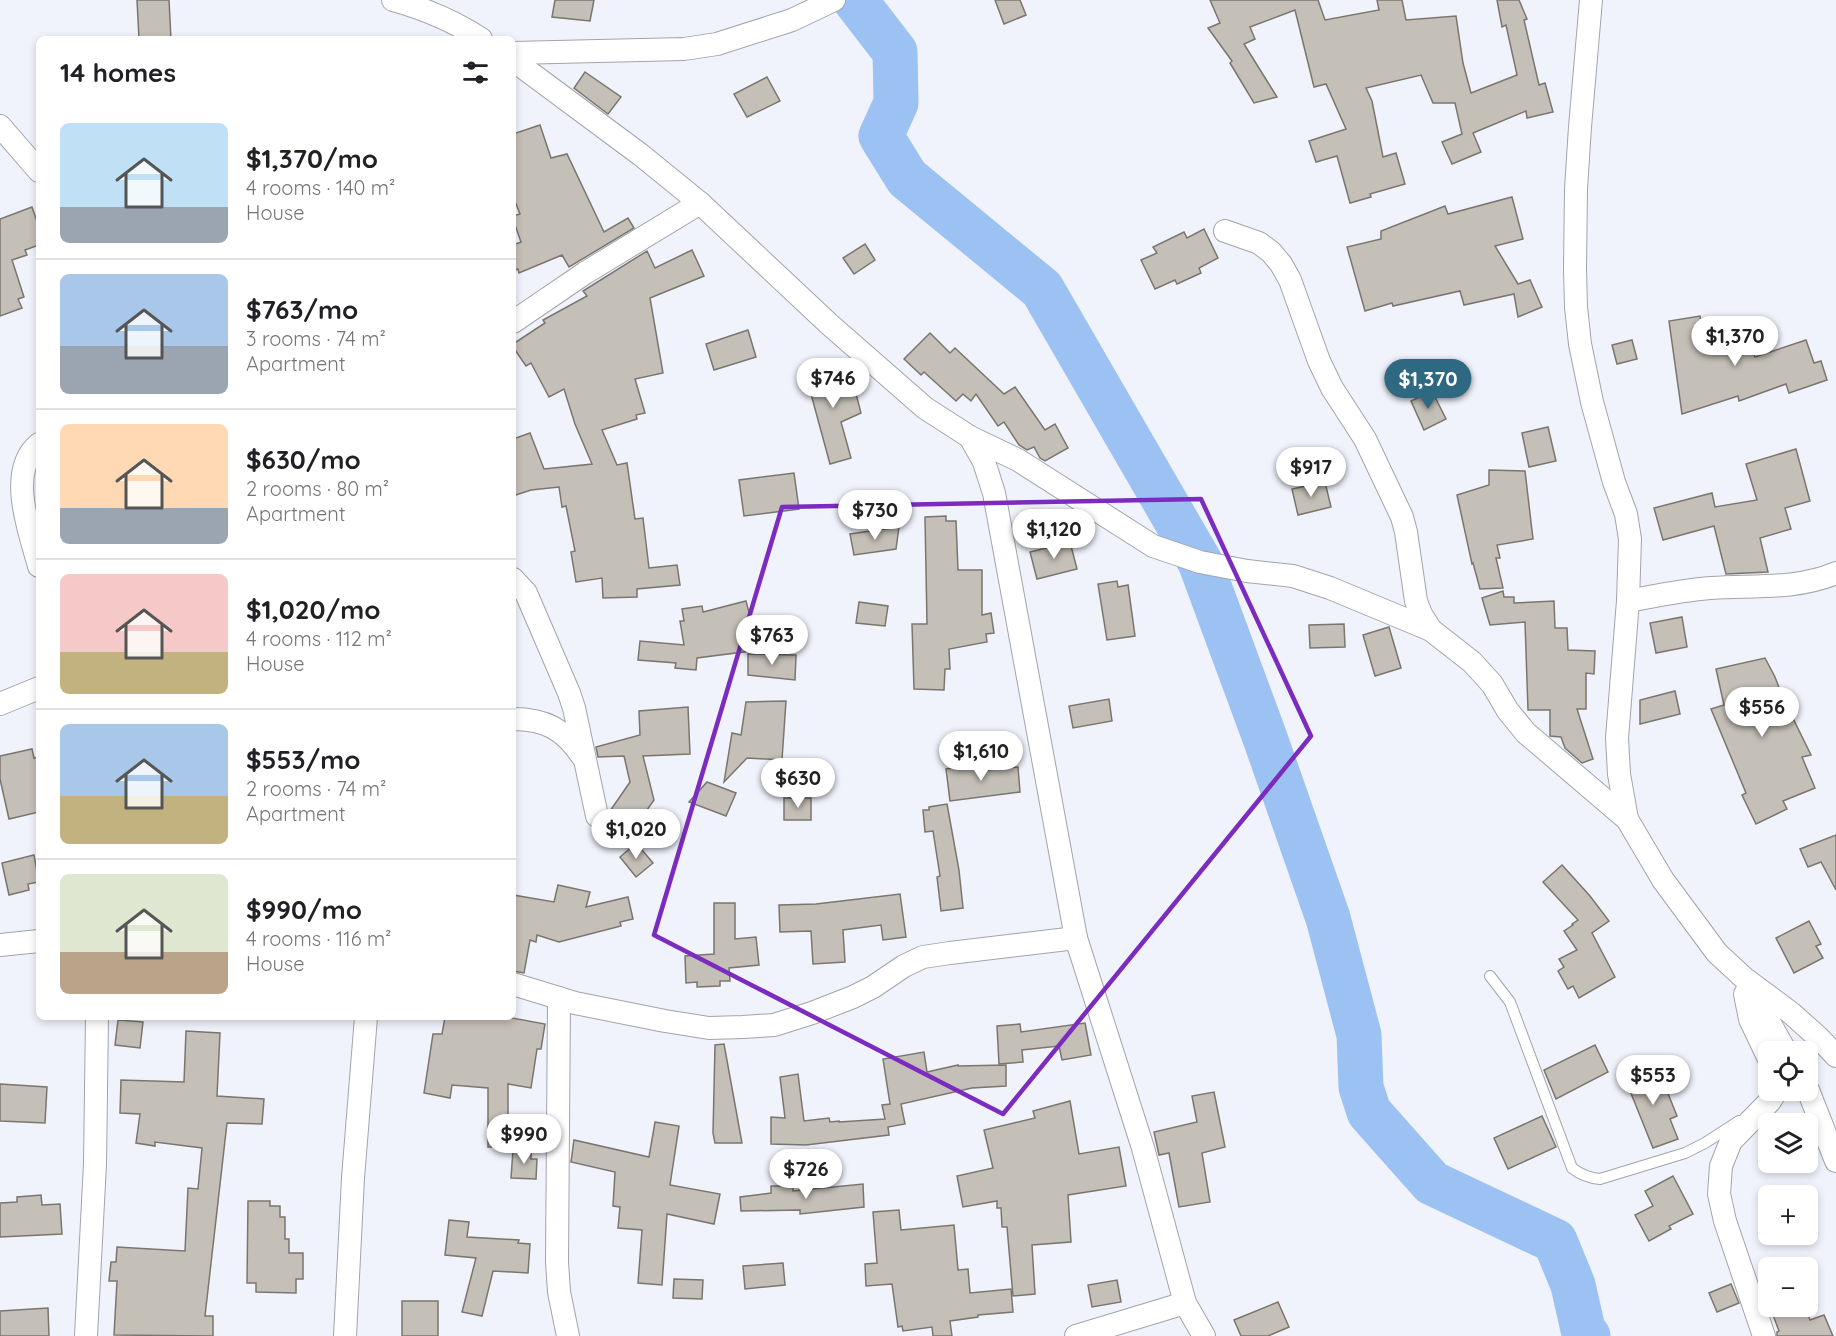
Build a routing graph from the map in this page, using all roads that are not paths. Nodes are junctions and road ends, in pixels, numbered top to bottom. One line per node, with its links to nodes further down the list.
1 (393, 0): 4 (street)
2 (834, 0): 5 (street)
3 (1591, 0): 17 (street)
4 (476, 36)
5 (516, 53)
6 (516, 62): 9 (street)
7 (0, 126): 8 (street)
8 (36, 168)
9 (700, 203): 11 (street); 12 (street)
10 (1225, 231): 18 (street)
11 (516, 320)
12 (970, 437): 18 (street); 25 (street)
13 (36, 446): 14 (street)
14 (36, 555)
15 (1836, 573): 17 (street)
16 (516, 582): 22 (street)
17 (1628, 601): 24 (street)
18 (1431, 630): 24 (street)
19 (36, 689): 20 (street)
20 (0, 704)
21 (516, 719): 22 (street)
22 (585, 759): 23 (street)
23 (597, 816)
24 (1627, 819): 29 (street)
25 (1076, 938): 31 (street); 41 (street)
26 (36, 941): 27 (street)
27 (0, 945)
28 (1490, 976): 37 (lane)
29 (1744, 978): 34 (street); 35 (street); 36 (street)
30 (516, 985): 31 (street)
31 (559, 998): 44 (street)
32 (97, 1020): 42 (street)
33 (366, 1020): 43 (street)
34 (1760, 1041)
35 (1780, 1041)
36 (1836, 1056)
37 (1766, 1101)
38 (1768, 1101): 47 (street)
39 (1812, 1101): 40 (street)
40 (1836, 1161)
41 (1185, 1303): 45 (street); 46 (street)
42 (86, 1336)
43 (345, 1336)
44 (568, 1336)
45 (1076, 1336)
46 (1204, 1336)
47 (1764, 1336)

